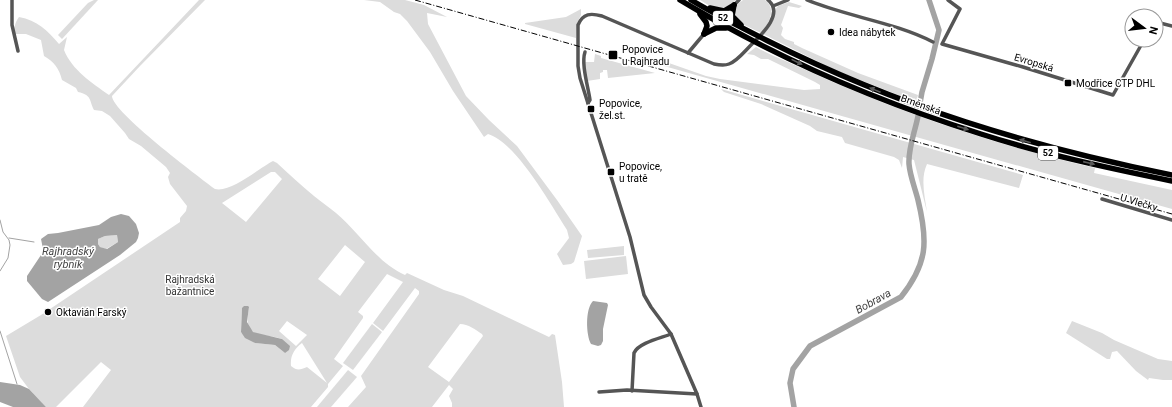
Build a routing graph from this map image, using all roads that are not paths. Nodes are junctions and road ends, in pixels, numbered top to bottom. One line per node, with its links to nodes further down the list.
1 (12, 0): 17 (street)
2 (680, 0): 8 (highway, Brněnská / 52)
3 (739, 0): 10 (street)
4 (768, 0): 11 (street)
5 (788, 0): 11 (street)
6 (806, 0): 15 (street)
7 (948, 0): 16 (street, Evropská)
8 (690, 3): 9 (highway, Brněnská / 52); 12 (highway, Brněnská / 52); 14 (highway)
9 (696, 4): 10 (highway); 13 (highway, Brněnská / 52)
10 (734, 5): 13 (highway)
11 (773, 6): 19 (street)
12 (730, 29): 14 (highway); 21 (highway, Brněnská / 52, one-way to 21)
13 (750, 33): 21 (highway, Brněnská / 52, one-way to 13)
14 (704, 34): 19 (street)
15 (934, 42)
16 (1139, 48)
17 (18, 51)
18 (585, 52): 20 (street)
19 (688, 53): 20 (street)
20 (588, 103): 26 (street)
21 (911, 107): 22 (highway, Brněnská / 52, one-way to 21); 23 (highway, Brněnská / 52, one-way to 23)
22 (1172, 175)
23 (1172, 181)
24 (1102, 199): 25 (street, U Vlečky)
25 (1172, 220)
26 (671, 334): 27 (street); 29 (street)
27 (632, 391): 28 (street); 29 (street)
28 (599, 392)
29 (697, 394): 30 (street)
30 (701, 407)

